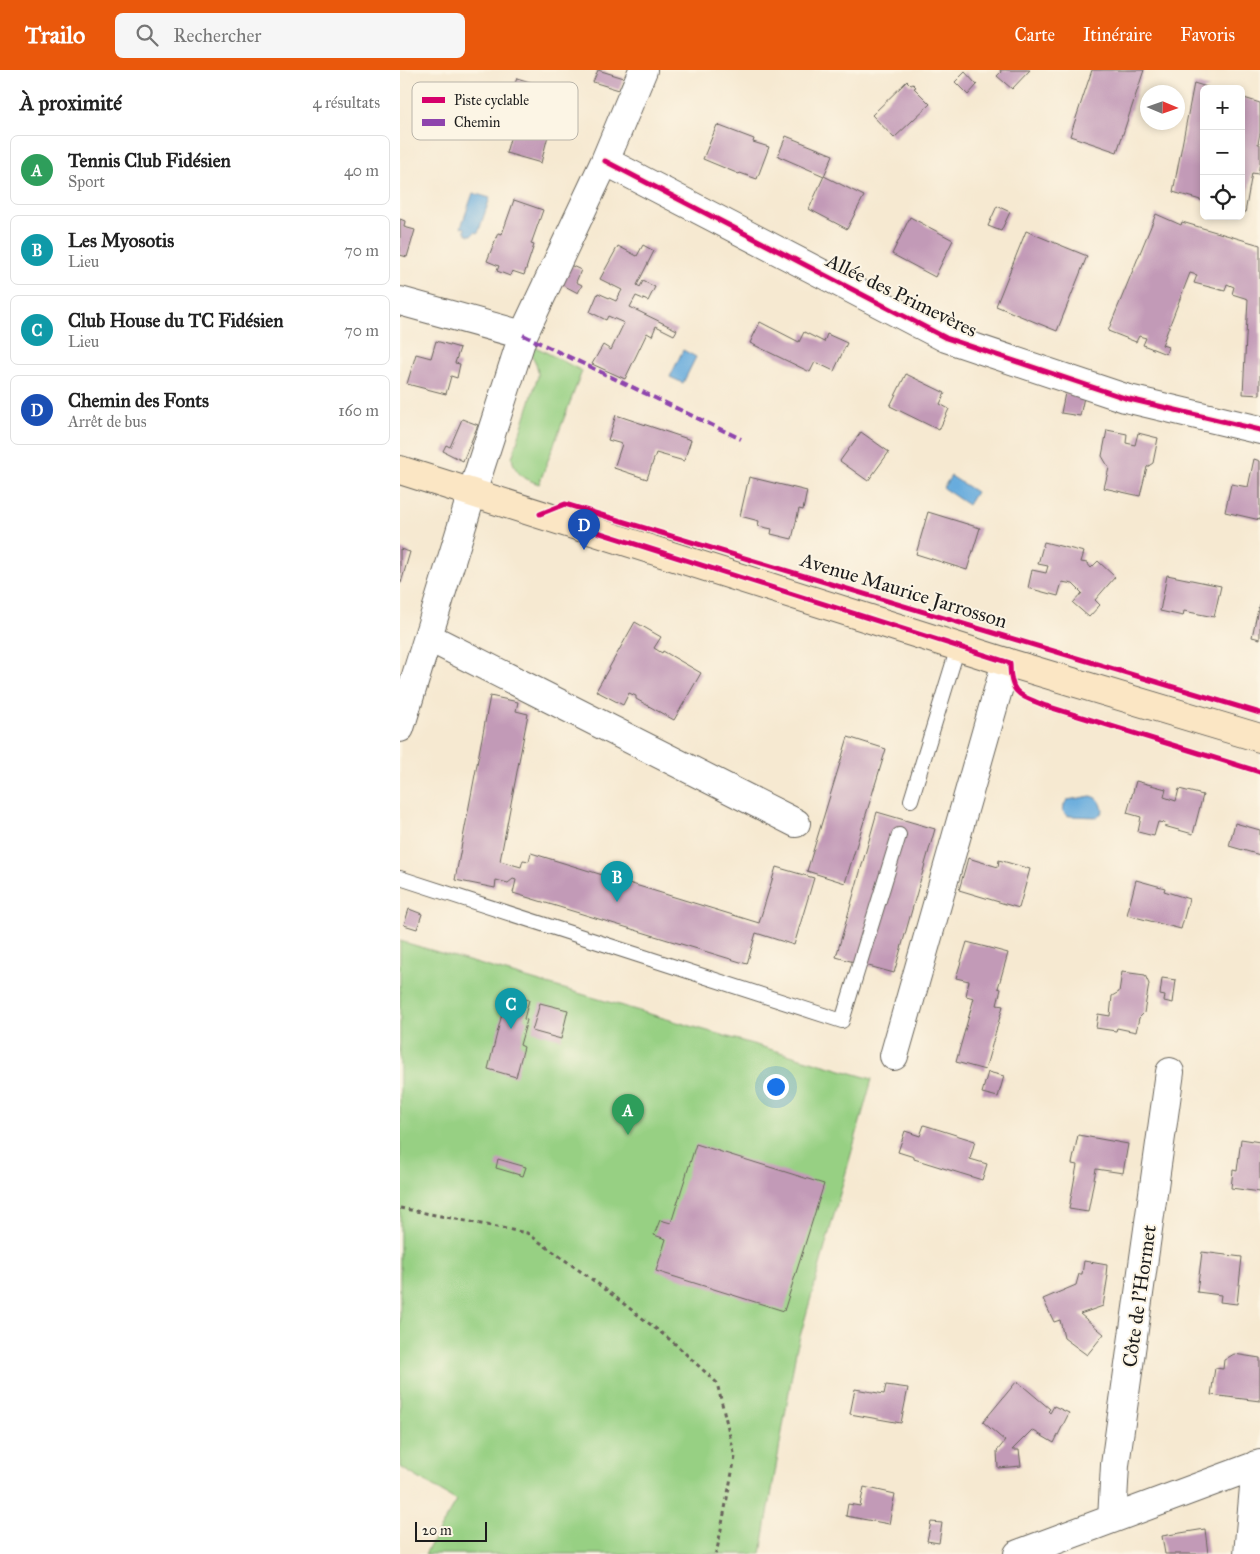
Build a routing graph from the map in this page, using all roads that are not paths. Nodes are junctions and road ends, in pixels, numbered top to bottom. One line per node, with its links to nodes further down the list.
1 (643, 70): 2 (street)
2 (605, 161): 4 (street); 5 (street, Allée des Primevères)
3 (400, 300): 4 (street)
4 (522, 336): 7 (street)
5 (1260, 430)
6 (400, 470): 7 (street, Avenue Maurice Jarrosson)
7 (472, 493): 8 (street); 9 (street, Avenue Maurice Jarrosson)
8 (428, 637): 11 (street); 14 (street)
9 (958, 646): 10 (street, Avenue Maurice Jarrosson); 13 (lane)
10 (1006, 662): 12 (street, Avenue Maurice Jarrosson); 17 (street)
11 (400, 728)
12 (1260, 738)
13 (911, 800)
14 (796, 822)
15 (899, 835): 16 (lane)
16 (400, 878)
17 (894, 1056)
18 (1170, 1072): 20 (street, Côte de l'Hormet)
19 (1258, 1465): 20 (street); 22 (street)
20 (1112, 1520): 21 (street)
21 (1018, 1554)
22 (1248, 1554)

